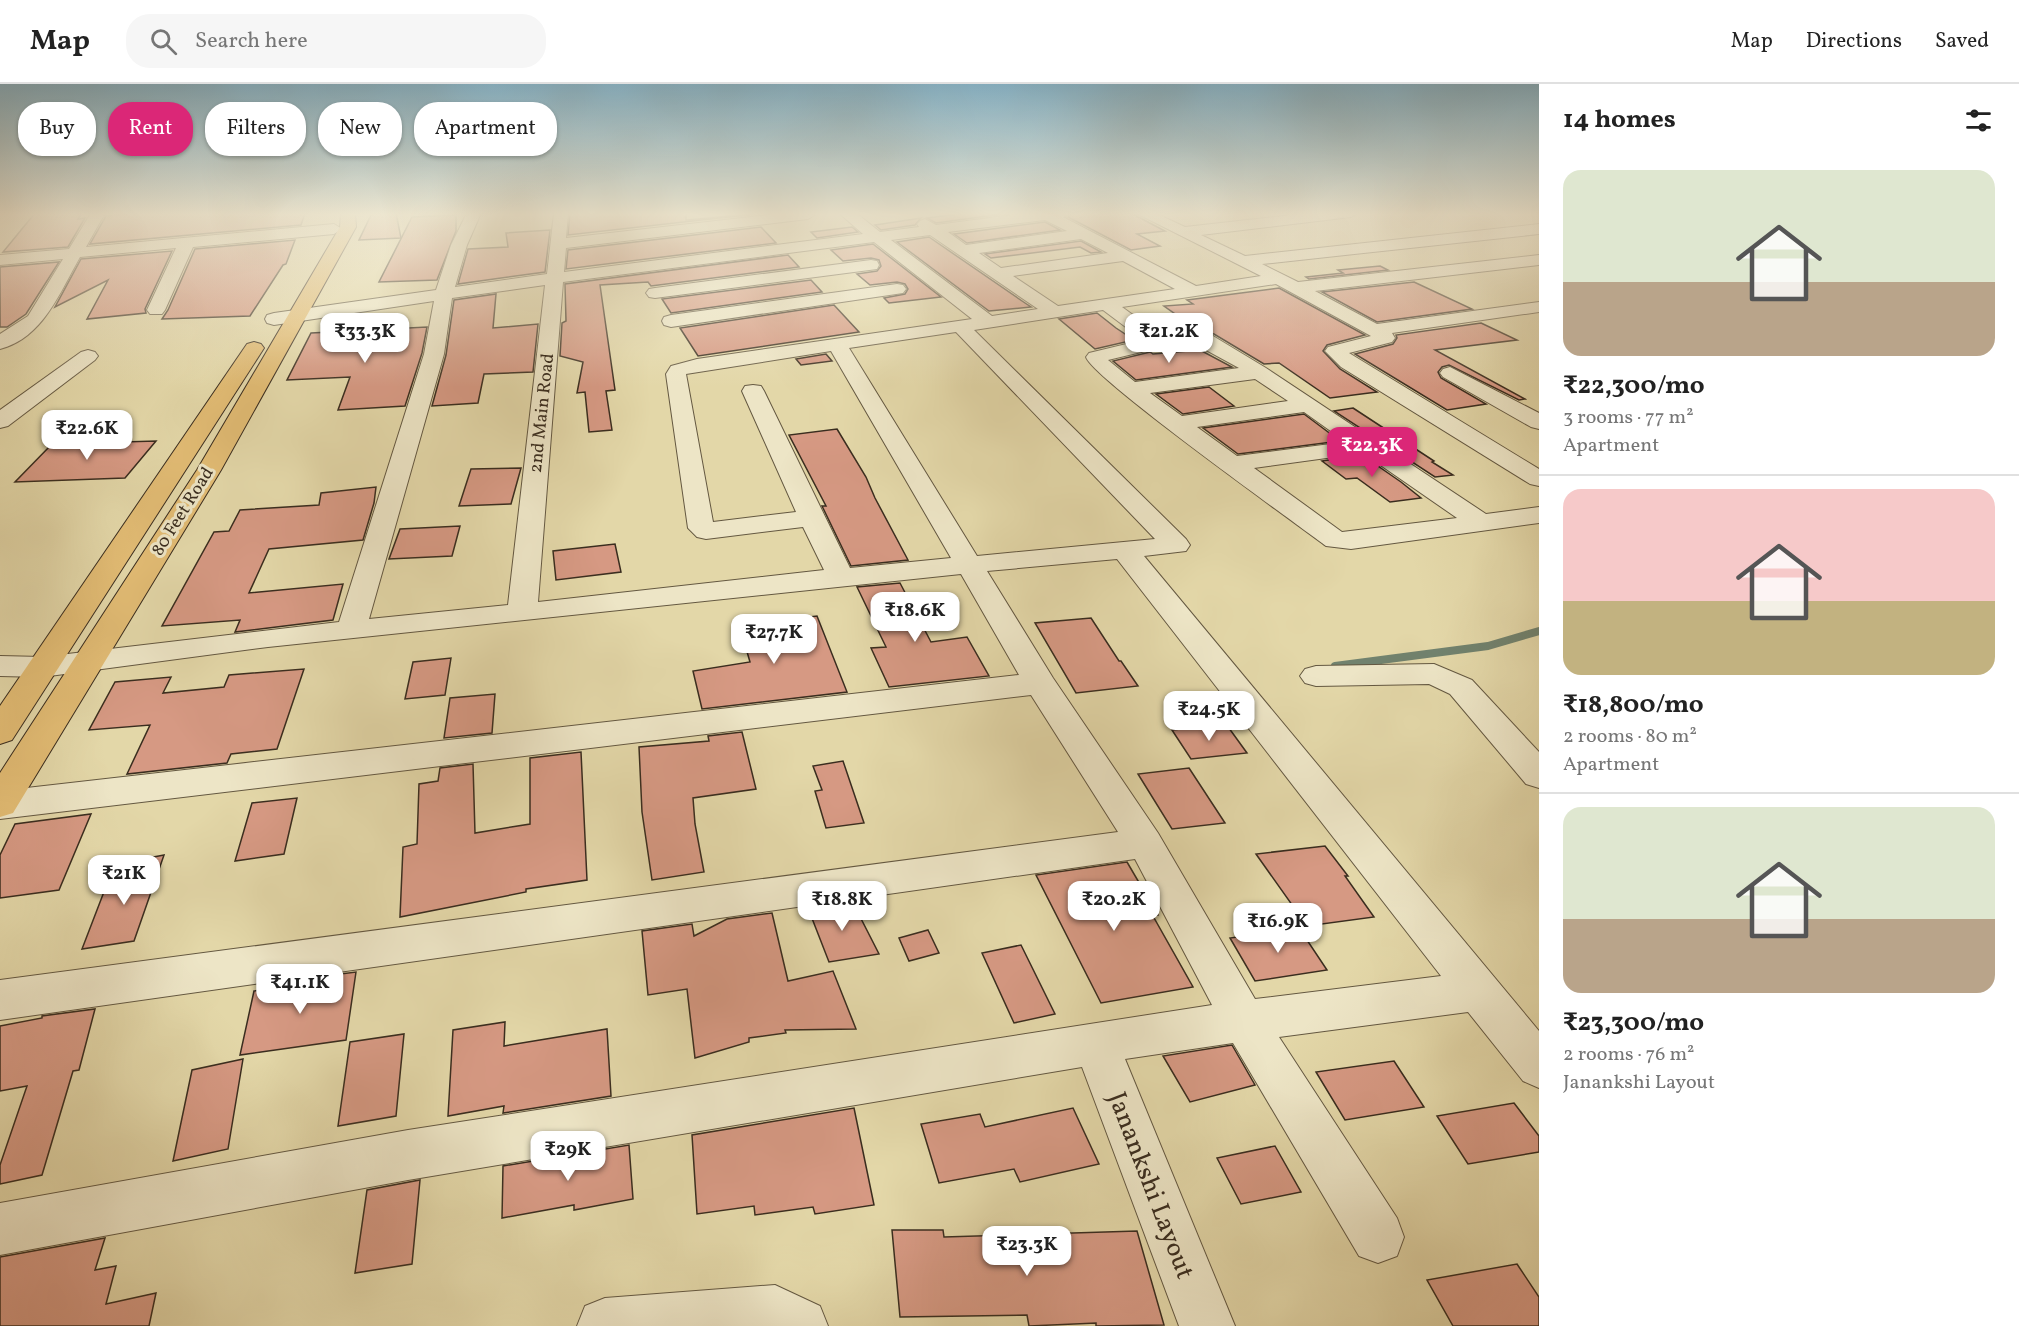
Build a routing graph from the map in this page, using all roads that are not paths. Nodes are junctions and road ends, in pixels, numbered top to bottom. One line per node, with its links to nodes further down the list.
1 (62, 271): 29 (street)
2 (174, 271): 25 (street)
3 (317, 271): 28 (main road, 80 Feet Road)
4 (451, 271): 22 (street)
5 (556, 271): 16 (street, 2nd Main Road)
6 (613, 271): 16 (street)
7 (639, 271): 21 (street)
8 (831, 271): 21 (street)
9 (922, 271): 31 (street)
10 (996, 271): 15 (street)
11 (1014, 271): 15 (street)
12 (1153, 271): 20 (street)
13 (1261, 271): 17 (street)
14 (1444, 271): 18 (street)
15 (999, 273): 26 (street)
16 (555, 278): 22 (street); 58 (street, 2nd Main Road)
17 (1277, 279): 18 (street); 20 (street)
18 (1296, 288): 33 (street)
19 (897, 289): 30 (street)
20 (1193, 291): 23 (street)
21 (655, 293): 30 (street)
22 (444, 294): 28 (street); 59 (street)
23 (1107, 304): 26 (street); 34 (street)
24 (1539, 308): 33 (street)
25 (156, 310)
26 (1055, 312): 31 (street)
27 (0, 318): 29 (street)
28 (284, 318): 60 (main road, 80 Feet Road); 62 (main road, 80 Feet Road)
29 (35, 320): 35 (street)
30 (672, 321): 38 (street)
31 (988, 322): 32 (street)
32 (960, 326): 36 (street); 55 (street)
33 (1375, 330): 48 (street)
34 (1158, 342): 39 (street); 41 (street)
35 (0, 343)
36 (837, 344): 38 (street); 56 (street)
37 (88, 356): 44 (street)
38 (697, 365): 53 (street)
39 (1258, 372): 41 (street); 43 (street)
40 (1450, 373): 45 (street)
41 (1131, 388): 46 (street)
42 (753, 391): 53 (street)
43 (1308, 405): 46 (street); 49 (street)
44 (0, 421)
45 (1539, 422)
46 (1179, 423): 50 (street)
47 (1539, 429): 48 (street)
48 (1470, 437): 51 (street)
49 (1365, 446): 50 (street); 54 (street)
50 (1233, 464): 54 (street)
51 (1539, 479)
52 (1539, 515): 54 (street)
53 (812, 518): 57 (street)
54 (1480, 522)
55 (1124, 550): 56 (street); 69 (street)
56 (970, 565): 57 (street); 64 (street)
57 (841, 577): 58 (street)
58 (522, 613): 59 (street)
59 (351, 630): 60 (street)
60 (86, 662): 62 (street); 67 (main road, 80 Feet Road)
61 (0, 666): 62 (street)
62 (42, 667): 65 (main road, 80 Feet Road)
63 (1316, 676): 66 (street)
64 (1040, 683): 67 (street); 68 (street)
65 (0, 732)
66 (1539, 775)
67 (0, 804)
68 (1146, 843): 70 (street); 71 (street)
69 (1479, 991): 71 (street); 73 (street)
70 (0, 1000)
71 (1244, 1021): 72 (street); 75 (street)
72 (1096, 1043): 74 (street); 78 (street, Janankshi Layout)
73 (1539, 1066)
74 (0, 1229)
75 (1378, 1237)
76 (606, 1326): 77 (street)
77 (800, 1326)
78 (1207, 1326)

